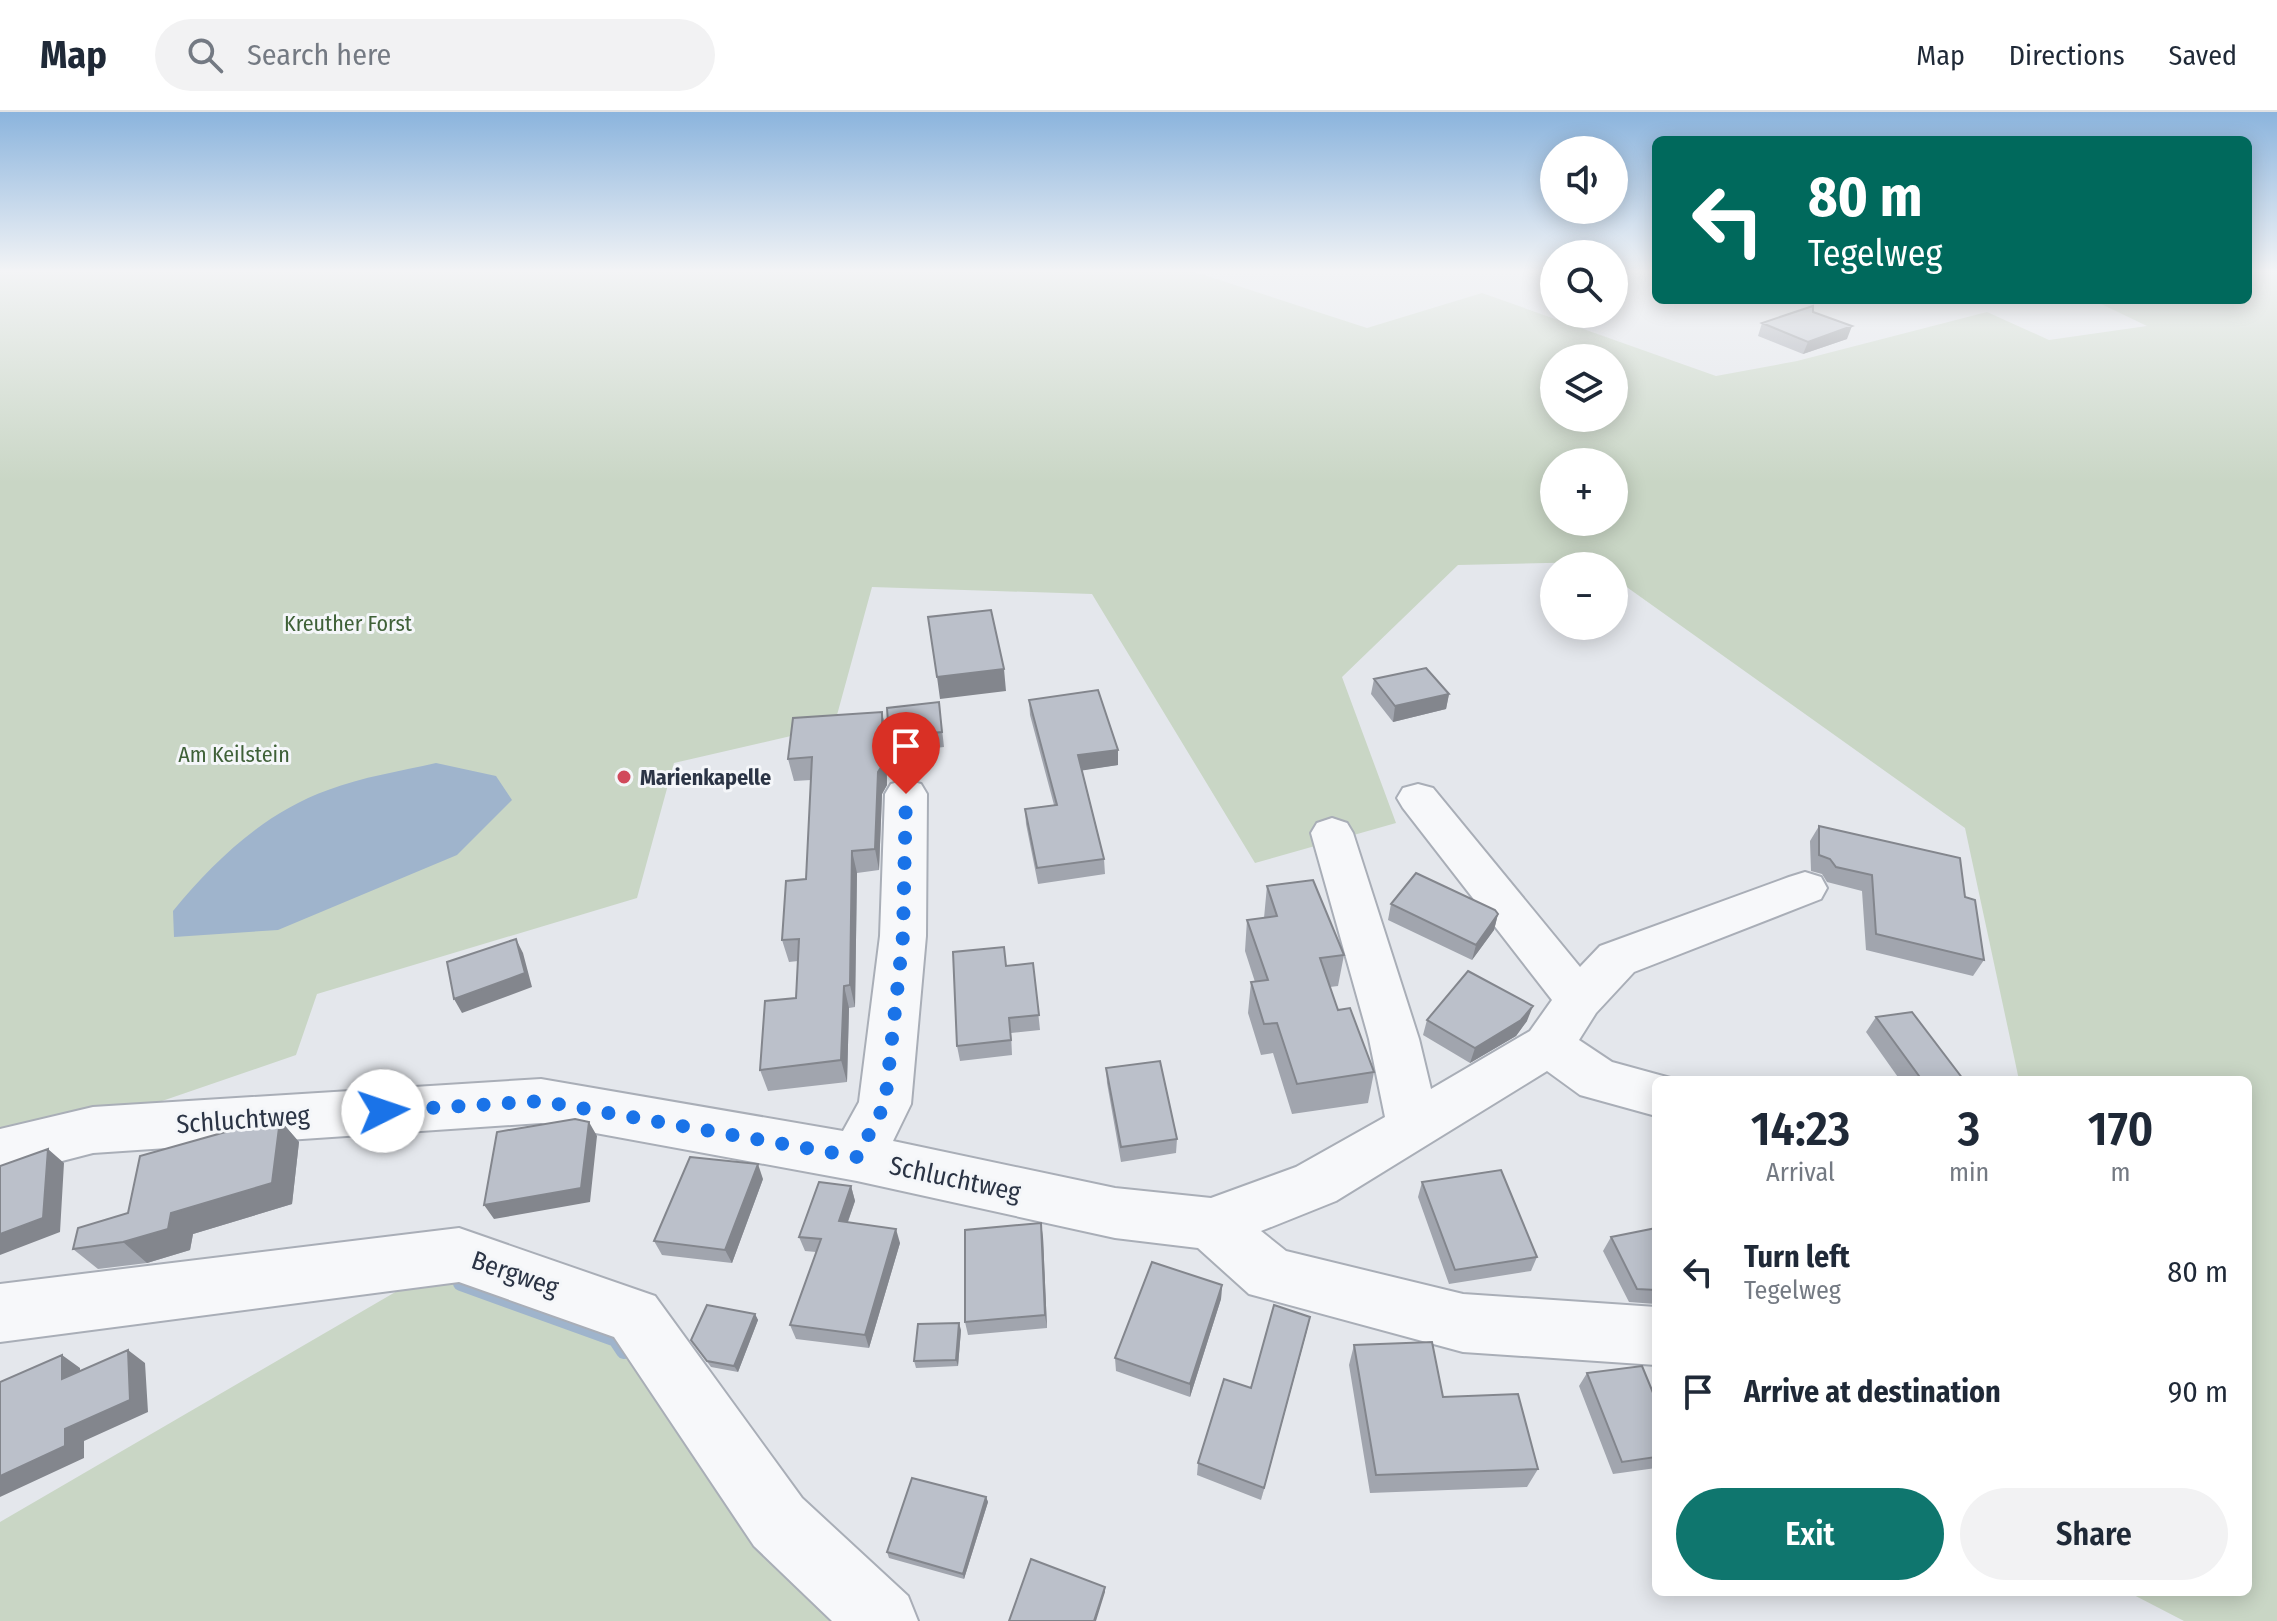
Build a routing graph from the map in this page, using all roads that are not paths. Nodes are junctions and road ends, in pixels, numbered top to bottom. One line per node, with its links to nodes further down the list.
1 (906, 794): 10 (street)
2 (1418, 798): 5 (street)
3 (1332, 833): 8 (street)
4 (1805, 888): 5 (street, Schluchtweg)
5 (1579, 1000): 6 (street, Schluchtweg)
6 (1548, 1045): 7 (street); 8 (street, Schluchtweg)
7 (1652, 1093)
8 (1414, 1127): 11 (street, Schluchtweg)
9 (0, 1153): 10 (street, Schluchtweg)
10 (857, 1157): 11 (street, Schluchtweg)
11 (1211, 1224): 13 (street)
12 (0, 1313): 14 (street, Bergweg)
13 (1652, 1336)
14 (883, 1621)

